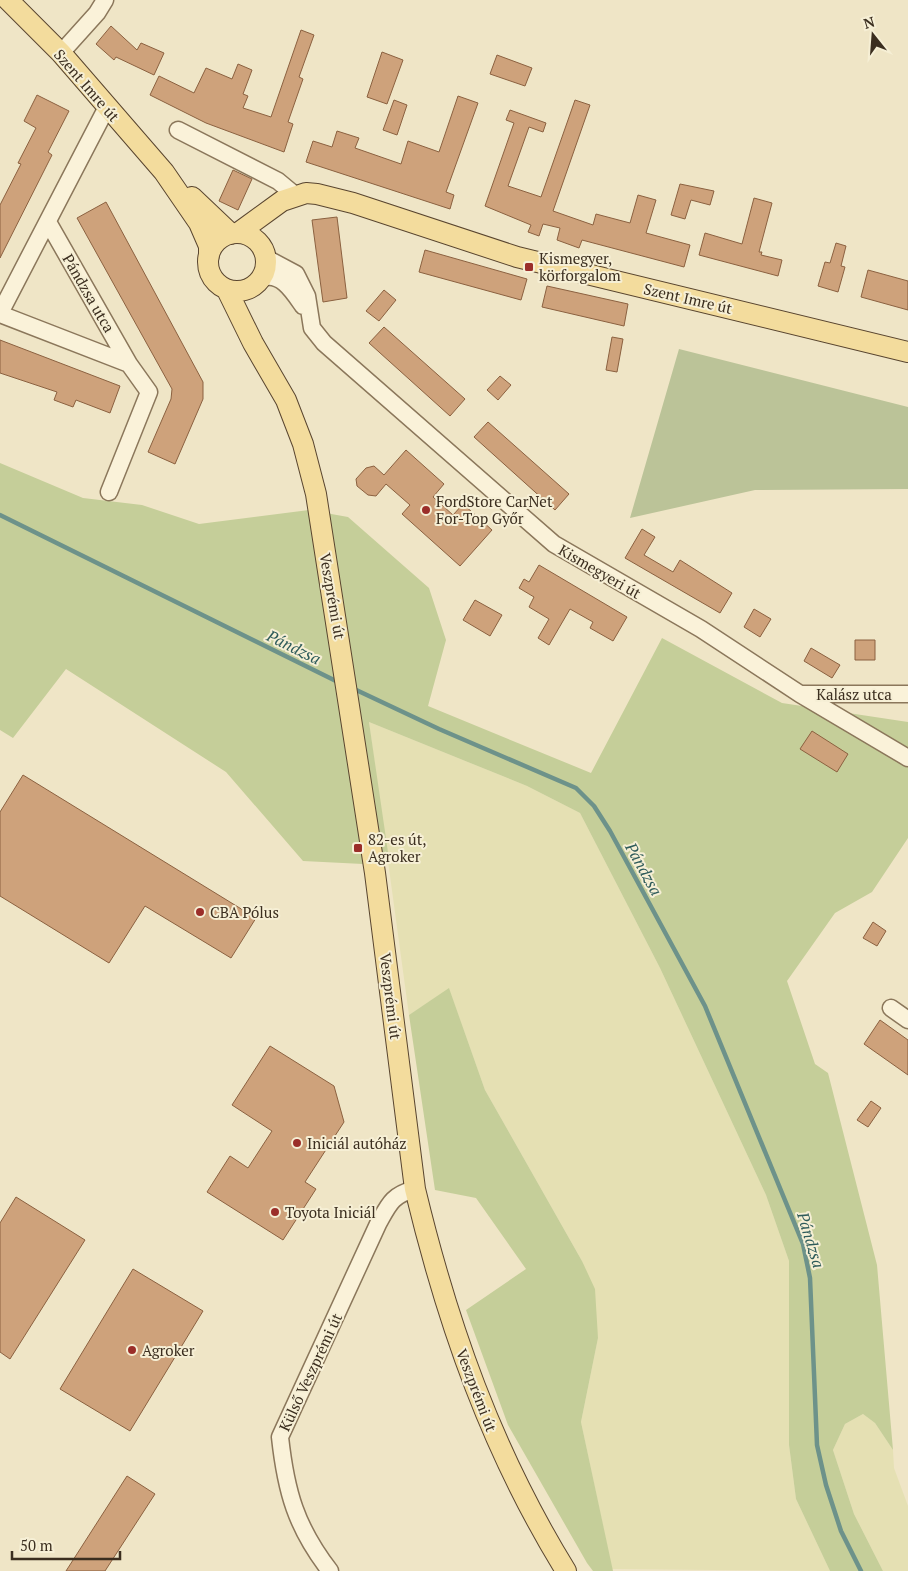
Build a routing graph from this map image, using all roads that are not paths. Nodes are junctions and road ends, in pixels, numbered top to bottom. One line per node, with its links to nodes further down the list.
1 (8, 0): 3 (main road, Szent Imre út)
2 (105, 0): 3 (street)
3 (61, 53): 4 (main road, Szent Imre út)
4 (107, 107): 6 (main road, Szent Imre út); 8 (street, Pándzsa utca)
5 (178, 130): 7 (street)
6 (164, 172): 9 (main road, Szent Imre út); 11 (main road, Szent Imre út)
7 (296, 196): 9 (main road, Szent Imre út); 10 (main road); 16 (main road, Szent Imre út)
8 (48, 222): 14 (street, Pándzsa utca); 17 (street, Pándzsa utca)
9 (234, 233): 10 (main road); 11 (main road)
10 (264, 252): 12 (main road); 15 (street, Kismegyeri út)
11 (209, 256): 13 (main road)
12 (260, 281): 13 (main road); 15 (street, Kismegyeri út); 18 (main road, Veszprémi út)
13 (226, 290): 18 (main road, Veszprémi út)
14 (0, 314): 17 (street, Pándzsa utca)
15 (309, 316): 20 (street, Kismegyeri út)
16 (908, 352)
17 (129, 364): 19 (street, Pándzsa utca)
18 (286, 400): 25 (main road, Veszprémi út)
19 (109, 492)
20 (800, 694): 21 (street, Kalász utca); 22 (street, Kismegyeri út)
21 (908, 694)
22 (908, 758)
23 (891, 1008): 24 (street)
24 (908, 1020)
25 (415, 1189): 26 (street, Külső Veszprémi út); 27 (main road, Veszprémi út)
26 (330, 1571)
27 (566, 1571)

